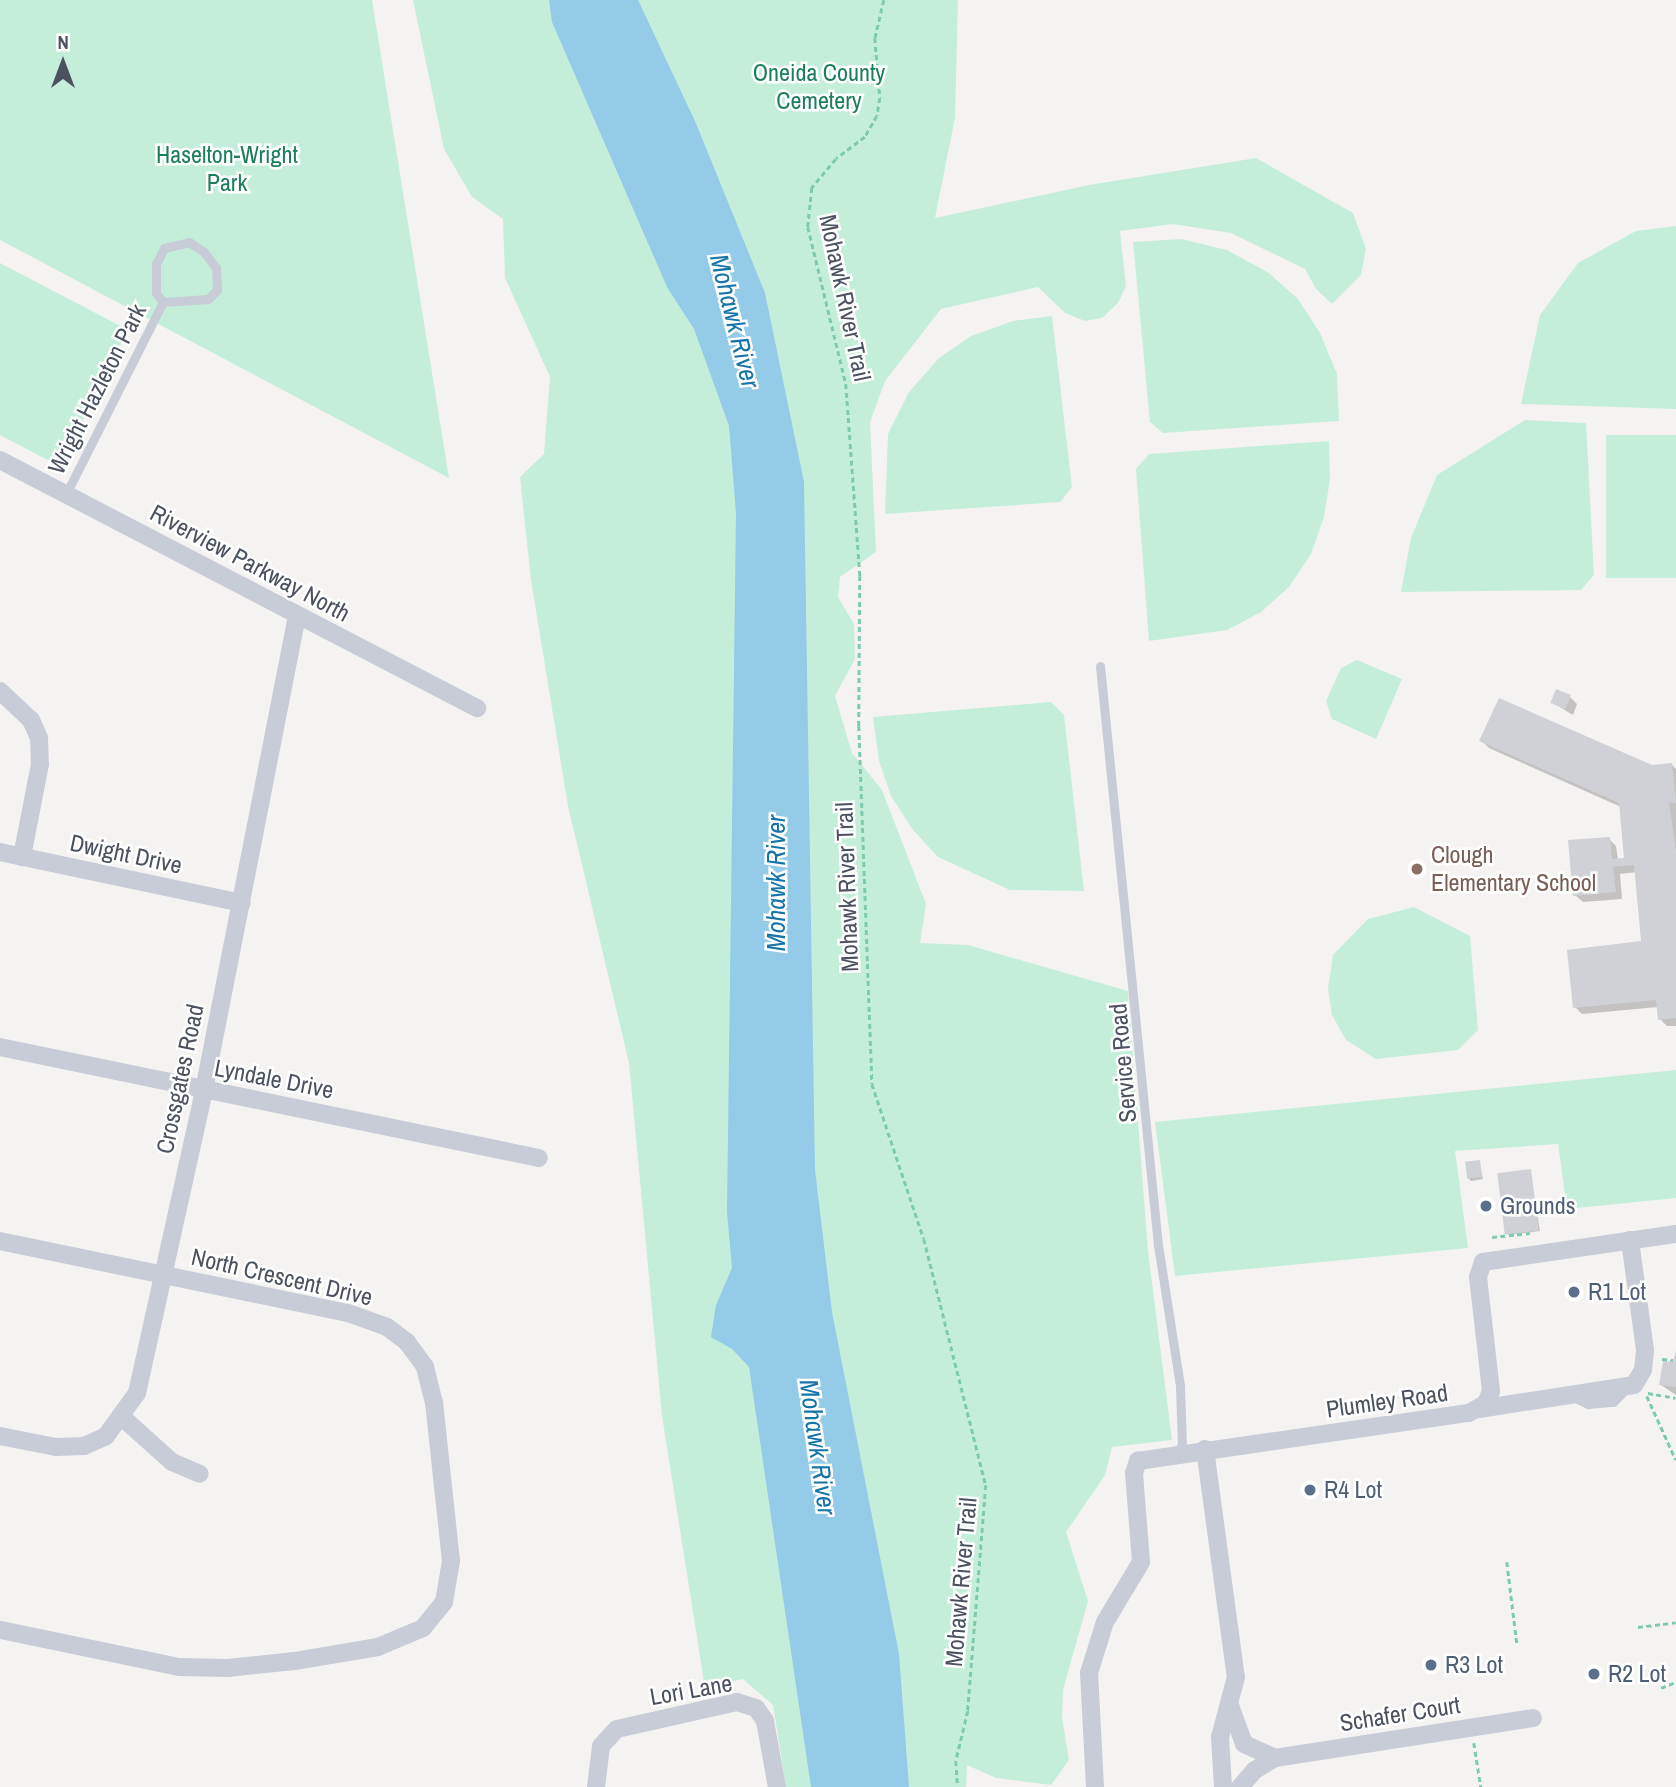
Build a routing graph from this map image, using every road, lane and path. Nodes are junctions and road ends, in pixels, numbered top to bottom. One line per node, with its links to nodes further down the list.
1 (884, 0): 44 (path, Mohawk River Trail)
2 (163, 302): 2 (lane, Wright Hazleton Park); 4 (lane, Wright Hazleton Park)
3 (0, 460): 4 (street, Riverview Parkway North)
4 (66, 494): 5 (street, Riverview Parkway North)
5 (297, 615): 8 (street, Riverview Parkway North); 11 (street, Crossgates Road)
6 (1100, 666): 28 (lane, Service Road)
7 (0, 691): 10 (street)
8 (477, 708)
9 (0, 852): 10 (street, Dwight Drive)
10 (22, 857): 11 (street, Dwight Drive)
11 (242, 903): 13 (street, Crossgates Road)
12 (0, 1047): 13 (street, Lyndale Drive)
13 (204, 1090): 14 (street, Lyndale Drive); 20 (street, Crossgates Road)
14 (539, 1158)
15 (1530, 1233): 17 (path)
16 (1676, 1234): 18 (street, Plumley Road)
17 (1492, 1237)
18 (1630, 1240): 24 (street, Plumley Road); 24 (street)
19 (0, 1241): 20 (street, North Crescent Drive)
20 (163, 1275): 25 (street, Crossgates Road); 34 (street, North Crescent Drive)
21 (1656, 1358): 22 (path)
22 (1673, 1360)
23 (1676, 1398): 29 (path)
24 (1479, 1409): 27 (street, Plumley Road)
25 (123, 1418): 26 (street, Crossgates Road); 30 (street)
26 (0, 1436)
27 (1205, 1449): 28 (street, Plumley Road); 38 (street)
28 (1176, 1453): 45 (street, Plumley Road)
29 (1676, 1460)
30 (200, 1474)
31 (1507, 1562): 35 (path)
32 (1676, 1622): 33 (path)
33 (1638, 1626)
34 (0, 1630)
35 (1517, 1644)
36 (1676, 1682): 37 (path)
37 (1661, 1688)
38 (1231, 1708): 41 (street); 46 (street)
39 (1533, 1718): 41 (street, Schafer Court)
40 (1477, 1737): 48 (path)
41 (1275, 1758): 47 (street, Schafer Court)
42 (596, 1787): 43 (street, Lori Lane)
43 (777, 1787)
44 (958, 1787)
45 (1095, 1787)
46 (1223, 1787)
47 (1240, 1787)
48 (1481, 1787)

